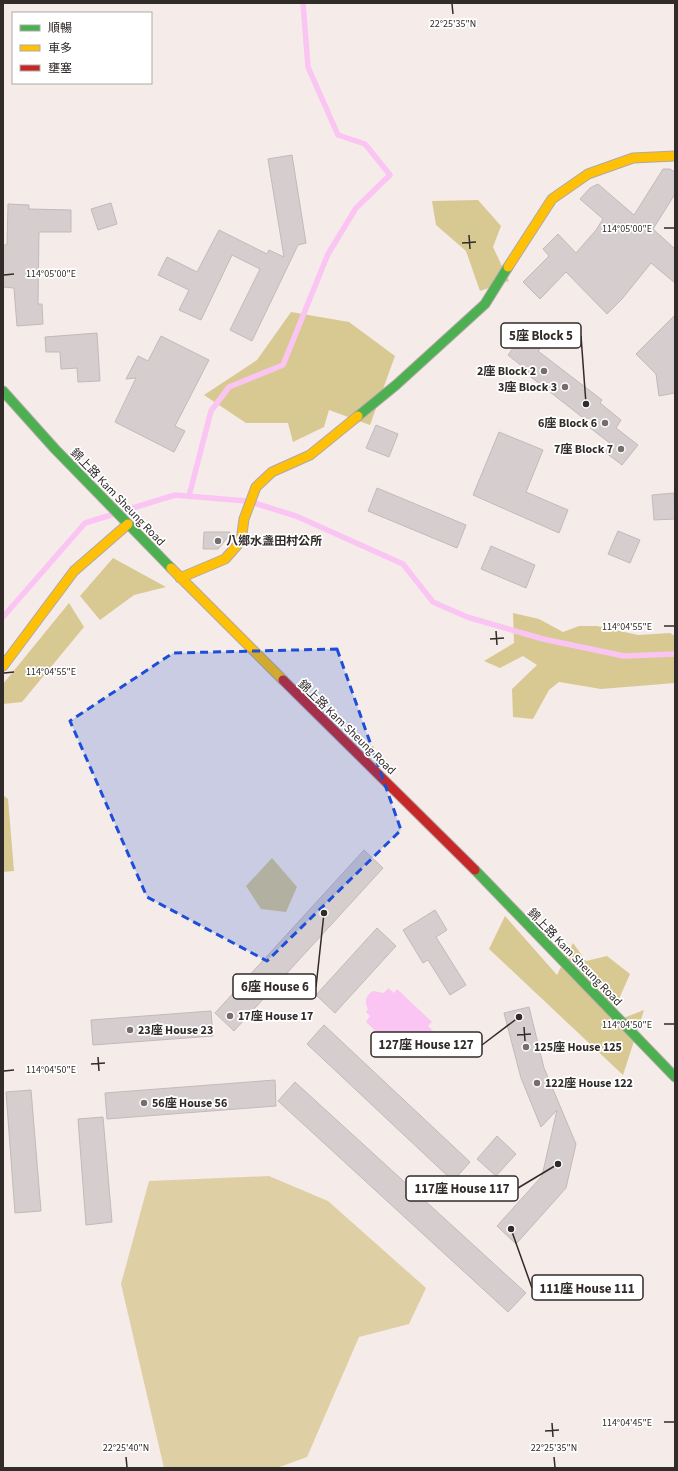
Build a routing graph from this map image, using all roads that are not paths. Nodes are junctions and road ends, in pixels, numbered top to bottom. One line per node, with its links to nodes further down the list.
1 (675, 156): 4 (main road)
2 (3, 392): 3 (main road, 錦上路 Kam Sheung Road)
3 (126, 522): 4 (main road, 錦上路 Kam Sheung Road); 5 (main road)
4 (180, 578): 6 (main road, 錦上路 Kam Sheung Road)
5 (3, 666)
6 (675, 1077)

